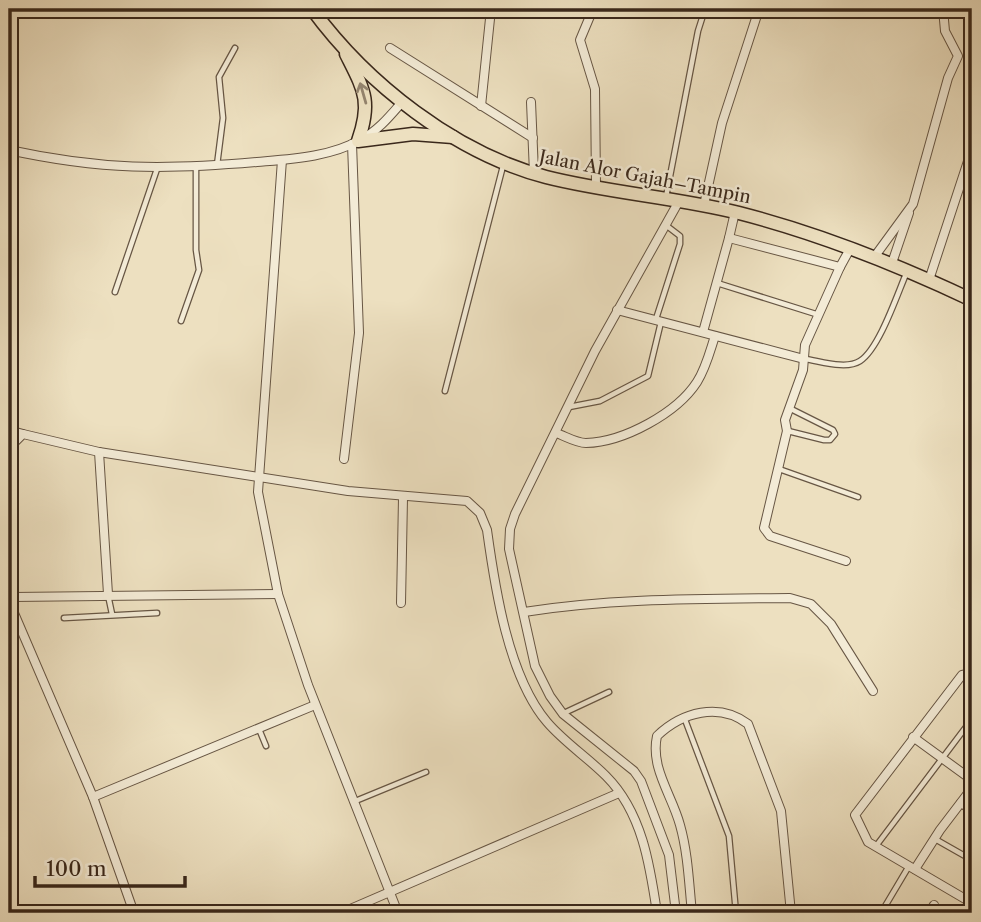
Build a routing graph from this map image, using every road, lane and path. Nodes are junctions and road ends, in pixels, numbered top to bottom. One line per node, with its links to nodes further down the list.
1 (312, 9): 8 (main road, Jalan Alor Gajah–Tampin)
2 (491, 9): 12 (street)
3 (593, 9): 24 (street)
4 (705, 9): 25 (lane)
5 (758, 9): 27 (street)
6 (943, 9): 26 (street)
7 (235, 48): 20 (lane)
8 (343, 48): 10 (main road, Jalan Alor Gajah–Tampin); 15 (main road, one-way to 8)
9 (390, 48): 12 (street)
10 (403, 101): 13 (main road, Jalan Alor Gajah–Tampin); 15 (street)
11 (531, 102): 14 (street)
12 (481, 106): 14 (street)
13 (455, 137): 15 (main road); 19 (main road, Jalan Alor Gajah–Tampin)
14 (533, 138): 23 (street)
15 (355, 143): 18 (street); 56 (street)
16 (972, 149): 36 (street)
17 (9, 150): 22 (street)
18 (282, 160): 20 (street); 58 (street)
19 (504, 161): 23 (main road, Jalan Alor Gajah–Tampin); 47 (lane)
20 (217, 166): 21 (street)
21 (196, 168): 22 (street); 43 (lane)
22 (157, 169): 38 (lane)
23 (534, 173): 24 (main road, Jalan Alor Gajah–Tampin)
24 (596, 186): 25 (main road, Jalan Alor Gajah–Tampin)
25 (673, 199): 27 (main road, Jalan Alor Gajah–Tampin); 29 (street)
26 (913, 204): 32 (street); 33 (street)
27 (704, 205): 28 (main road, Jalan Alor Gajah–Tampin)
28 (735, 212): 30 (street); 31 (main road, Jalan Alor Gajah–Tampin)
29 (667, 226): 40 (street); 42 (lane)
30 (729, 238): 34 (street); 37 (street)
31 (851, 247): 32 (main road, Jalan Alor Gajah–Tampin); 34 (street)
32 (875, 256): 33 (main road, Jalan Alor Gajah–Tampin)
33 (892, 263): 35 (main road, Jalan Alor Gajah–Tampin)
34 (840, 267): 41 (street)
35 (908, 270): 36 (main road, Jalan Alor Gajah–Tampin); 46 (lane)
36 (929, 280): 39 (main road, Jalan Alor Gajah–Tampin)
37 (717, 283): 41 (lane); 44 (street)
38 (115, 292)
39 (971, 294)
40 (617, 310): 42 (street); 48 (street)
41 (819, 315): 46 (street)
42 (658, 320): 44 (street); 48 (lane)
43 (181, 321)
44 (703, 332): 45 (street)
45 (715, 336): 46 (street); 52 (street)
46 (804, 359): 49 (street)
47 (445, 391)
48 (568, 407): 52 (street)
49 (789, 408): 51 (street); 51 (lane)
50 (9, 430): 53 (street)
51 (787, 431): 57 (street)
52 (556, 433): 68 (street)
53 (23, 434): 54 (street); 55 (street)
54 (9, 448)
55 (99, 452): 58 (street); 63 (street)
56 (344, 459)
57 (779, 469): 59 (lane); 62 (street)
58 (259, 476): 60 (street); 64 (street)
59 (858, 497)
60 (403, 498): 66 (street); 81 (street)
61 (9, 554): 65 (street)
62 (846, 561)
63 (108, 594): 64 (street); 65 (street); 69 (lane)
64 (278, 594): 74 (street)
65 (13, 597): 88 (street)
66 (401, 603)
67 (157, 612): 69 (lane)
68 (524, 612): 72 (street); 75 (street)
69 (112, 614): 70 (lane)
70 (64, 618)
71 (972, 673): 80 (street)
72 (873, 691)
73 (608, 692): 75 (lane)
74 (315, 705): 78 (street); 89 (street)
75 (563, 713): 79 (street)
76 (684, 717): 105 (street); 106 (lane); 107 (street)
77 (972, 719): 83 (lane)
78 (259, 728): 82 (lane); 88 (street)
79 (579, 728): 81 (street); 104 (street)
80 (913, 737): 83 (street); 93 (street)
81 (566, 740): 87 (street)
82 (266, 746)
83 (942, 759): 85 (street); 93 (lane)
84 (426, 772): 89 (lane)
85 (972, 780)
86 (972, 788): 90 (street)
87 (619, 793): 96 (street); 103 (street)
88 (93, 797): 99 (street)
89 (353, 802): 96 (street)
90 (961, 803): 91 (street); 92 (street)
91 (972, 810)
92 (934, 839): 94 (lane); 95 (street)
93 (875, 847): 95 (street)
94 (972, 860)
95 (912, 868): 98 (street); 108 (lane)
96 (388, 894): 97 (street); 102 (street)
97 (369, 902): 100 (street); 101 (lane)
98 (972, 903)
99 (134, 913)
100 (341, 913)
101 (373, 913)
102 (398, 913)
103 (657, 913)
104 (676, 913)
105 (692, 913)
106 (736, 913)
107 (792, 913)
108 (881, 913)

